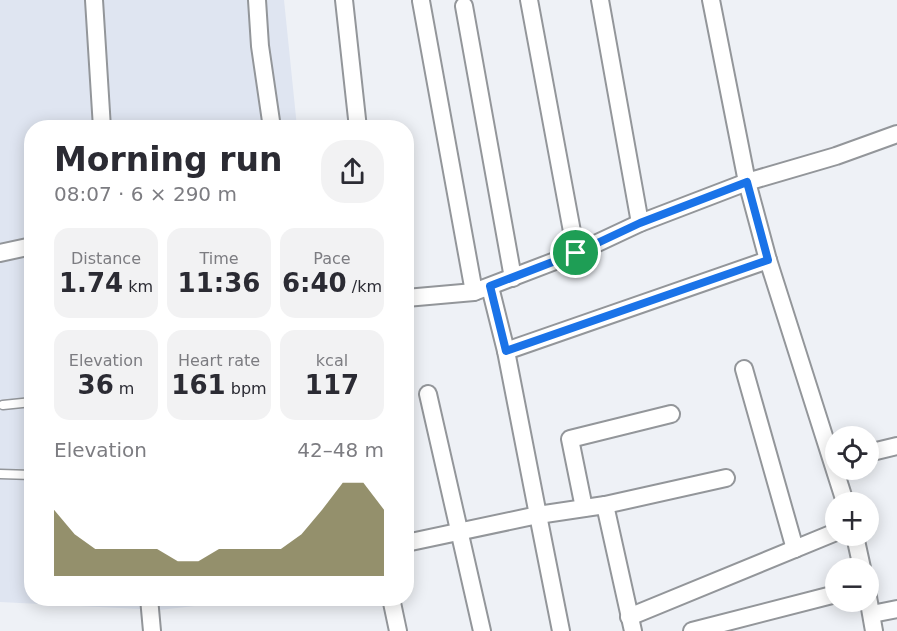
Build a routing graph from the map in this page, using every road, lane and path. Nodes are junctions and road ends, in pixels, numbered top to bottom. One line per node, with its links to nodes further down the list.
1 (94, 0): 9 (street)
2 (257, 0): 10 (street)
3 (344, 0): 11 (street)
4 (529, 0): 17 (street)
5 (600, 0): 14 (street)
6 (711, 0): 13 (street)
7 (421, 2): 20 (street)
8 (464, 6): 19 (street)
9 (102, 120)
10 (271, 120)
11 (357, 120)
12 (897, 135): 13 (street)
13 (747, 182): 14 (street); 18 (street)
14 (640, 223): 17 (street)
15 (24, 248): 16 (street)
16 (0, 253)
17 (576, 253): 19 (street)
18 (768, 260): 22 (street); 28 (street)
19 (513, 278): 20 (street)
20 (482, 289): 21 (street); 22 (street)
21 (414, 297)
22 (506, 351): 36 (street)
23 (744, 369): 40 (street)
24 (428, 394): 37 (street)
25 (24, 403): 26 (lane)
26 (3, 405)
27 (671, 414): 35 (street)
28 (825, 434)
29 (897, 446): 30 (street)
30 (879, 450)
31 (0, 474): 32 (lane)
32 (24, 475)
33 (726, 478): 34 (street)
34 (605, 504): 35 (street); 47 (street)
35 (584, 508): 36 (street)
36 (538, 515): 37 (street); 51 (street)
37 (458, 533): 39 (street); 50 (street)
38 (825, 537): 40 (street)
39 (414, 541)
40 (795, 549): 47 (street)
41 (825, 597): 52 (street)
42 (150, 606): 48 (street)
43 (393, 606): 49 (street)
44 (879, 607): 45 (street)
45 (897, 609)
46 (871, 612): 53 (street)
47 (631, 624)
48 (152, 631)
49 (398, 631)
50 (482, 631)
51 (561, 631)
52 (692, 631)
53 (874, 631)

